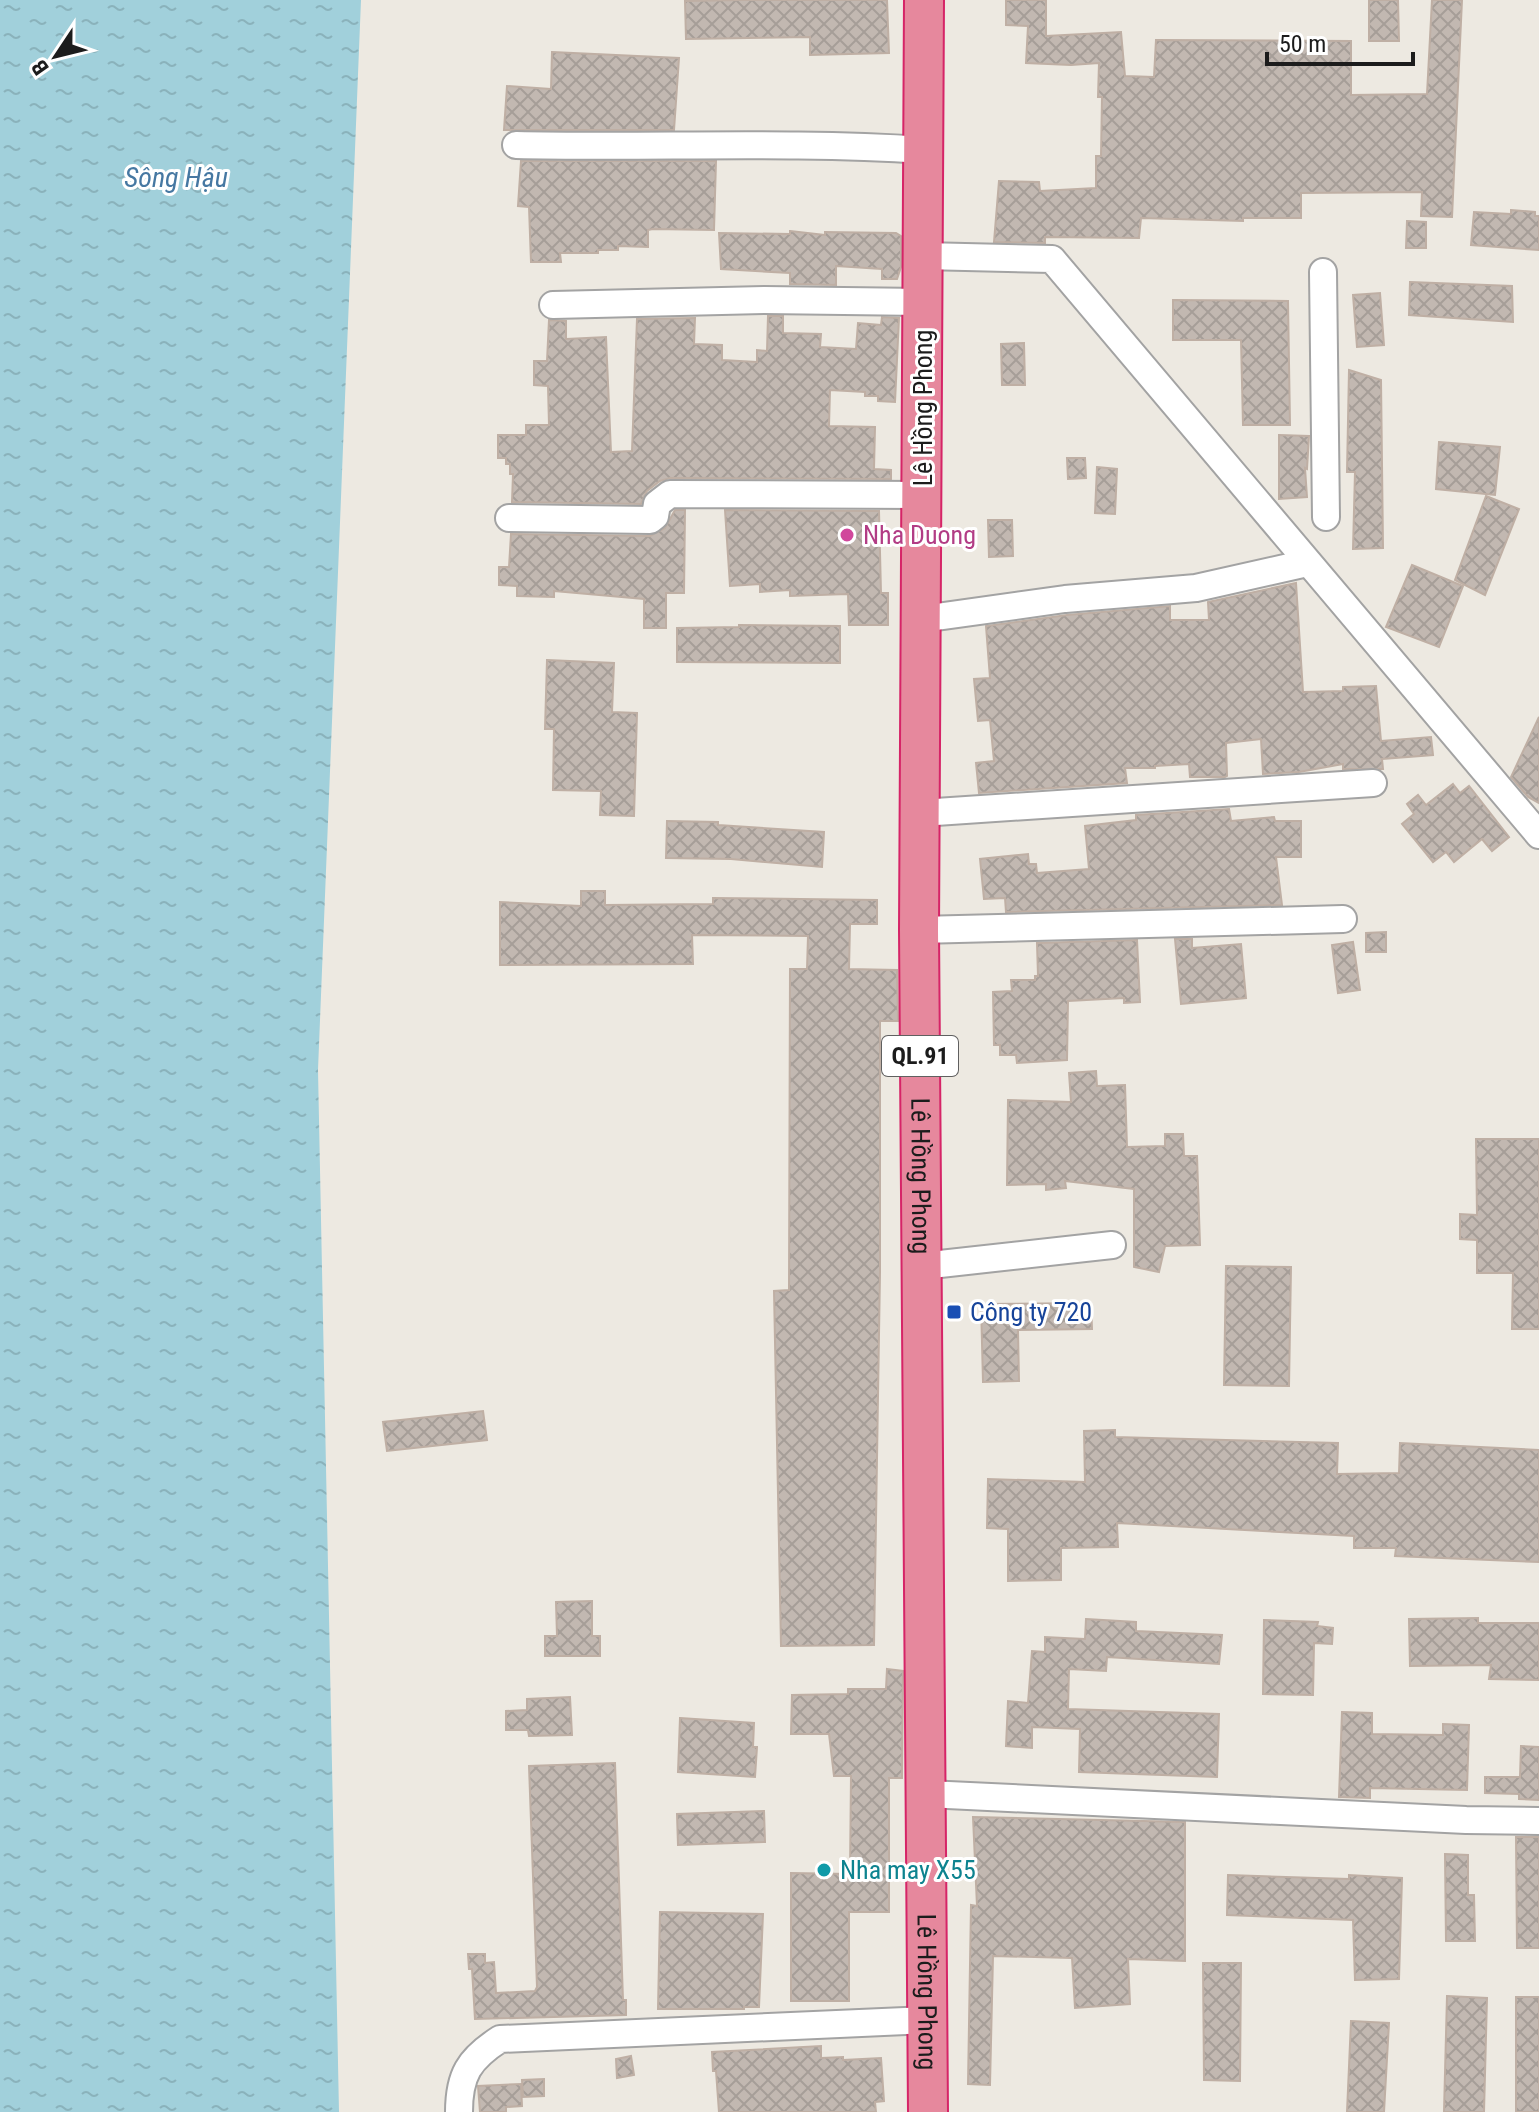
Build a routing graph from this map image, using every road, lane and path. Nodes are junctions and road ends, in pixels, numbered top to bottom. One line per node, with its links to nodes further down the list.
1 (924, 0): 3 (highway, Lê Hồng Phong / QL.91)
2 (516, 145): 3 (street)
3 (924, 150): 4 (highway, Lê Hồng Phong / QL.91)
4 (923, 256): 6 (highway, Lê Hồng Phong / QL.91); 11 (street)
5 (1323, 272): 9 (street)
6 (923, 302): 7 (street); 8 (highway, Lê Hồng Phong / QL.91)
7 (553, 305)
8 (922, 495): 10 (street); 12 (highway, Lê Hồng Phong / QL.91)
9 (1326, 517)
10 (509, 518)
11 (1307, 563): 12 (street); 15 (street)
12 (922, 619): 14 (highway, Lê Hồng Phong / QL.91)
13 (1373, 783): 14 (street)
14 (921, 813): 17 (highway, Lê Hồng Phong / QL.91)
15 (1539, 835)
16 (1343, 919): 17 (street)
17 (919, 930): 19 (highway, Lê Hồng Phong / QL.91)
18 (1112, 1245): 19 (street)
19 (922, 1266): 20 (highway, Lê Hồng Phong / QL.91)
20 (927, 1794): 21 (street); 22 (highway, Lê Hồng Phong / QL.91)
21 (1539, 1821)
22 (928, 2020): 23 (street); 24 (highway, Lê Hồng Phong / QL.91)
23 (459, 2112)
24 (928, 2112)

